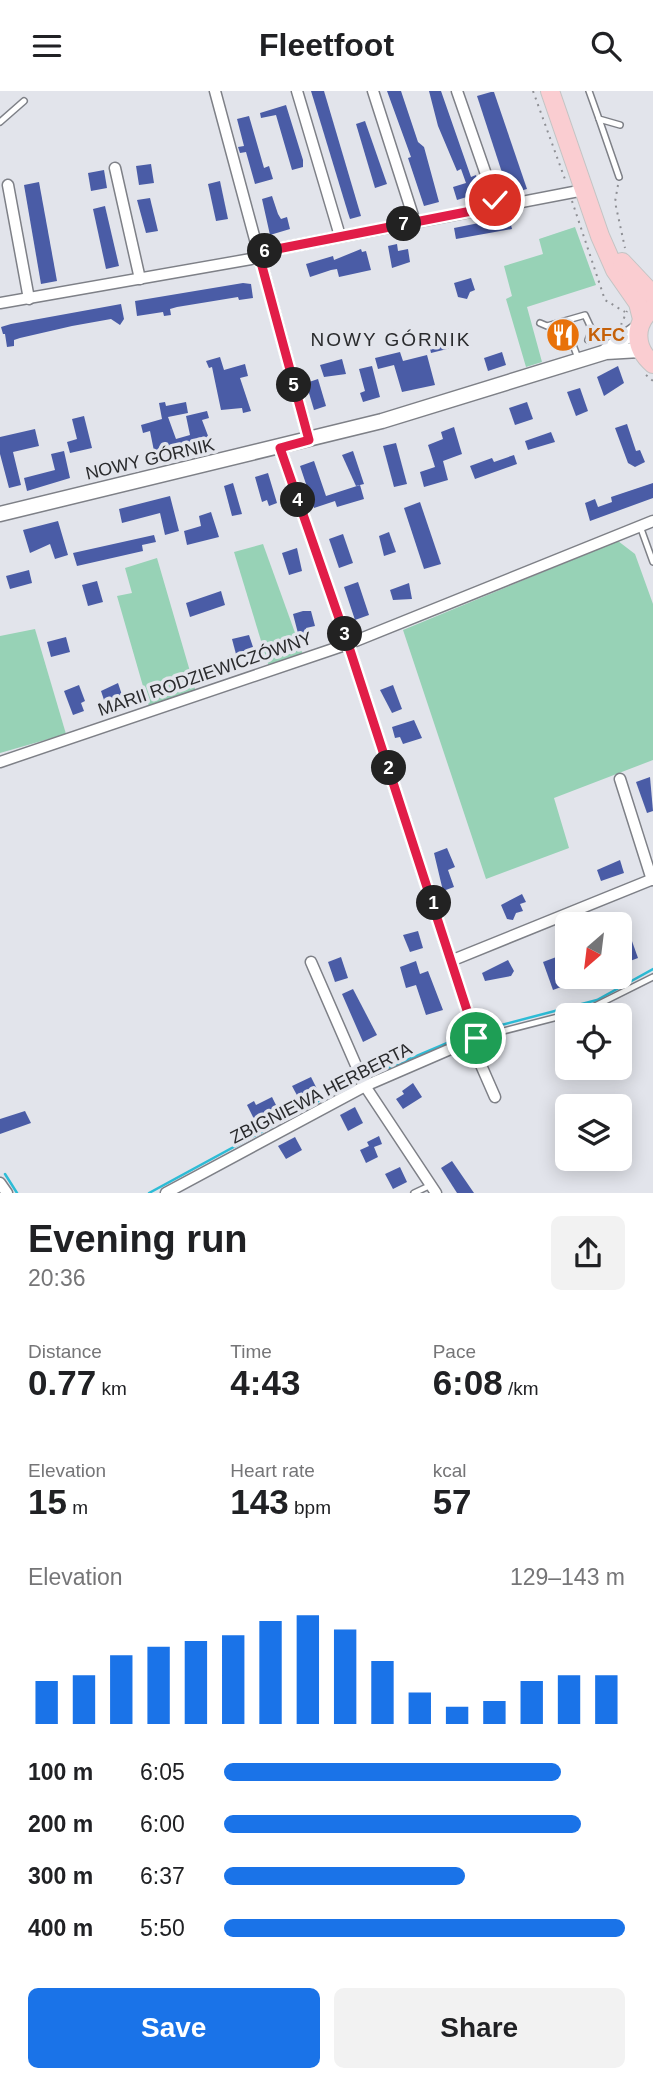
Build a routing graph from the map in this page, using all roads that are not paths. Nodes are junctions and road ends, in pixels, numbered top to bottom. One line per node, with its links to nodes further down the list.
1 (215, 91): 19 (street)
2 (297, 91): 17 (street)
3 (373, 91): 16 (street)
4 (457, 91): 15 (street)
5 (550, 91): 14 (main road)
6 (589, 91): 8 (lane)
7 (24, 101): 9 (lane)
8 (599, 119): 10 (lane); 12 (lane)
9 (0, 122)
10 (620, 125)
11 (115, 167): 20 (street)
12 (619, 177)
13 (8, 185): 22 (street)
14 (577, 195): 15 (street); 18 (main road)
15 (497, 206): 16 (street)
16 (415, 222): 17 (street)
17 (340, 236): 19 (street)
18 (600, 236): 21 (main road); 24 (main road)
19 (259, 255): 20 (street); 32 (street)
20 (140, 279): 22 (street)
21 (653, 295)
22 (29, 299): 23 (street)
23 (0, 303)
24 (640, 317): 28 (main road); 29 (street, NOWY GÓRNIK)
25 (540, 323): 26 (lane)
26 (587, 340)
27 (573, 345): 30 (lane)
28 (640, 349): 29 (street, NOWY GÓRNIK); 31 (main road)
29 (606, 352): 30 (street, NOWY GÓRNIK)
30 (579, 361): 32 (street, NOWY GÓRNIK)
31 (653, 364)
32 (309, 440): 33 (street, NOWY GÓRNIK)
33 (280, 448): 34 (street, NOWY GÓRNIK); 38 (street)
34 (0, 514)
35 (653, 521): 36 (street, MARII RODZIEWICZÓWNY)
36 (640, 527): 37 (lane); 38 (street, MARII RODZIEWICZÓWNY)
37 (653, 562)
38 (348, 644): 39 (street, MARII RODZIEWICZÓWNY); 42 (street)
39 (0, 762)
40 (620, 779): 41 (street)
41 (652, 879): 42 (street)
42 (453, 960): 45 (street)
43 (311, 961): 46 (street)
44 (653, 977): 45 (lane, ZBIGNIEWA HERBERTA)
45 (473, 1039): 46 (street, ZBIGNIEWA HERBERTA); 47 (street)
46 (365, 1086): 49 (street); 51 (street, ZBIGNIEWA HERBERTA)
47 (495, 1097)
48 (0, 1183): 50 (street)
49 (433, 1189): 52 (lane)
50 (7, 1193)
51 (166, 1193)
52 (414, 1193)

